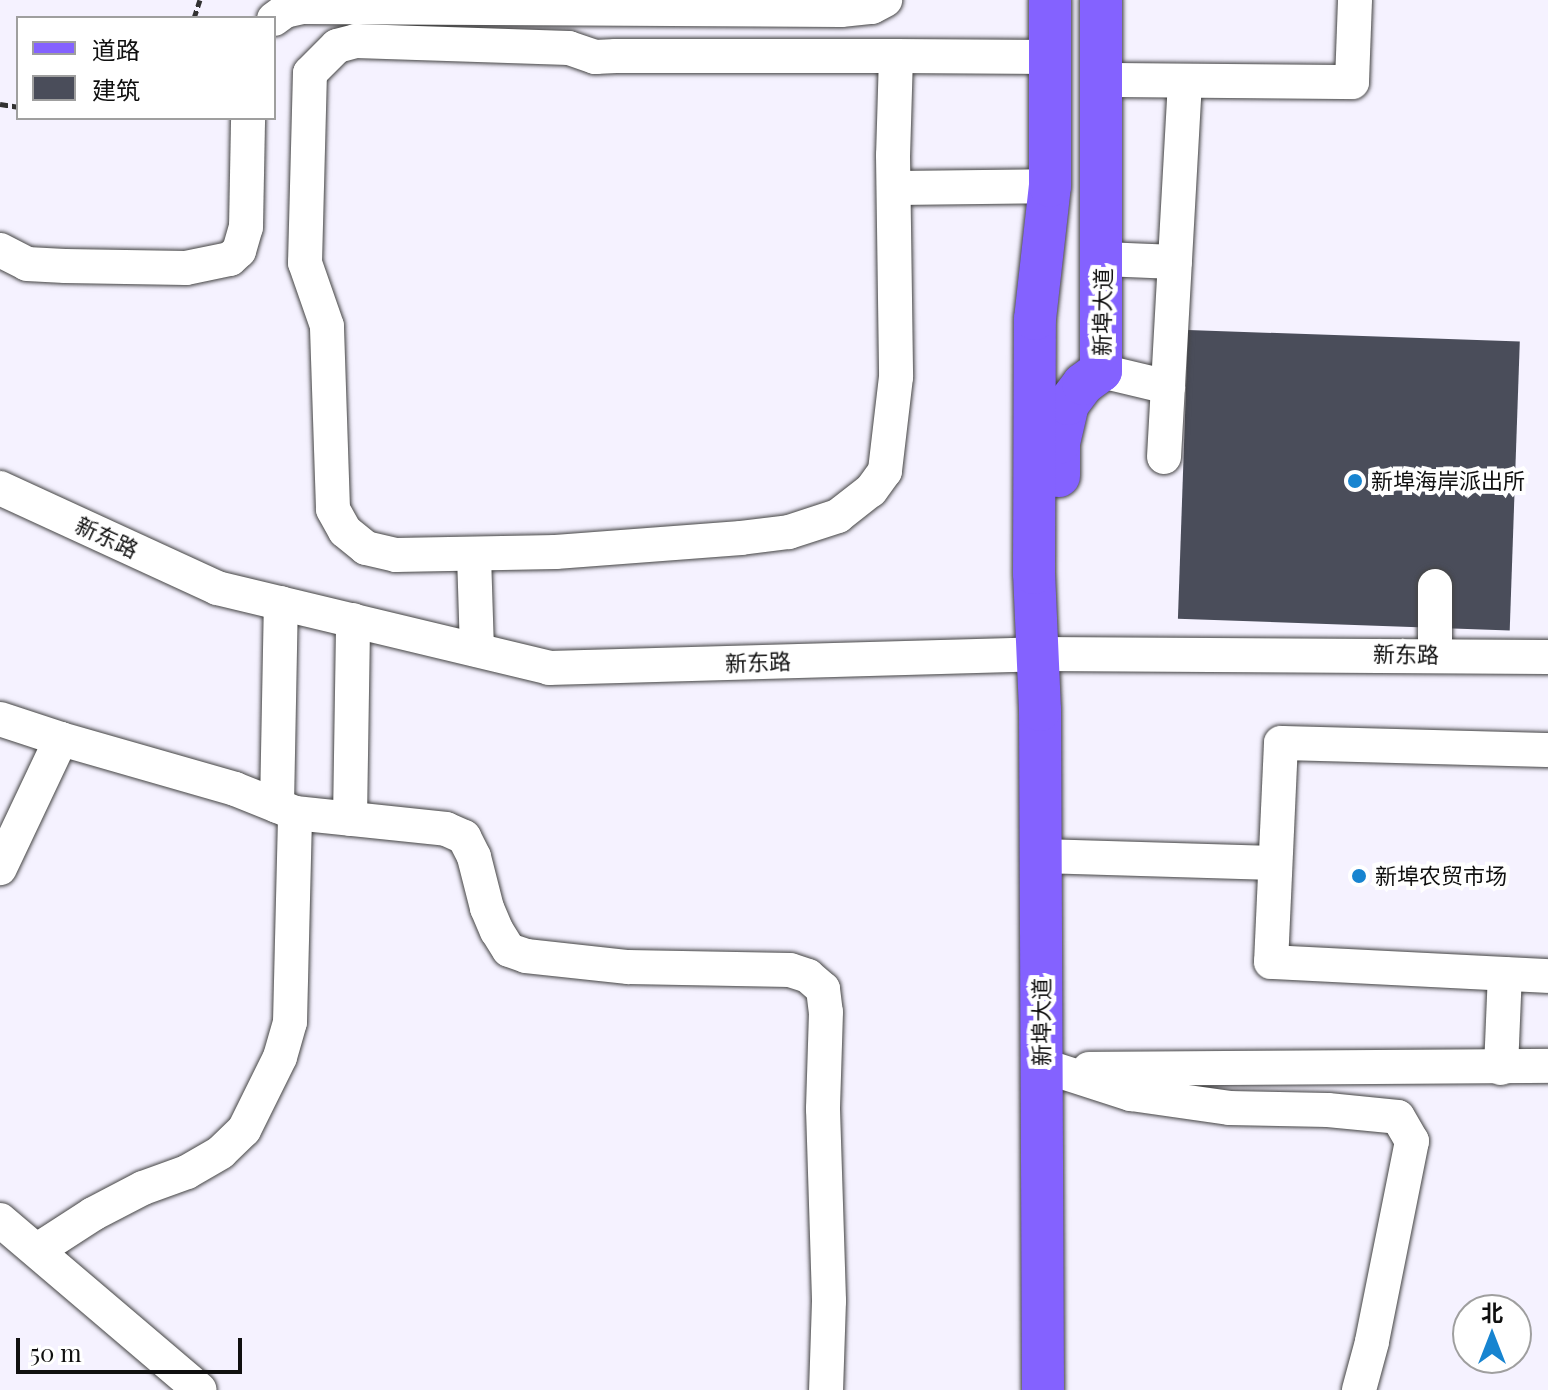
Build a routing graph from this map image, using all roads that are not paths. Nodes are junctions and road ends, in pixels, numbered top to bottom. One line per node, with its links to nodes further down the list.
1 (885, 0): 5 (street)
2 (1050, 0): 7 (main road, 新埠大道)
3 (1101, 0): 8 (main road, 新埠大道)
4 (1355, 0): 9 (street)
5 (276, 18)
6 (896, 56): 7 (street); 12 (street); 20 (street)
7 (1050, 57): 11 (main road, 新埠大道)
8 (1103, 80): 9 (street); 14 (main road, 新埠大道)
9 (1185, 82): 15 (street)
10 (248, 120): 13 (street)
11 (1050, 186): 12 (street); 25 (main road, 新埠大道)
12 (894, 188): 20 (street)
13 (0, 250)
14 (1103, 259): 15 (street); 16 (main road, 新埠大道)
15 (1175, 262): 17 (street)
16 (1101, 371): 17 (street); 25 (main road, 新埠大道)
17 (1168, 387): 18 (street)
18 (1164, 457)
19 (0, 488): 22 (street, 新东路)
20 (474, 555): 24 (street)
21 (1435, 586): 26 (street)
22 (281, 603): 23 (street, 新东路); 31 (street)
23 (353, 620): 24 (street, 新东路); 32 (street)
24 (477, 650): 25 (street, 新东路)
25 (1039, 654): 26 (street, 新东路); 33 (main road, 新埠大道)
26 (1435, 654): 27 (street, 新东路)
27 (1548, 657)
28 (0, 719): 29 (street)
29 (61, 739): 31 (street); 35 (street)
30 (1548, 750): 34 (street)
31 (286, 810): 32 (street); 42 (street)
32 (350, 819): 44 (street)
33 (1041, 856): 34 (street); 38 (main road, 新埠大道)
34 (1274, 863): 36 (street)
35 (0, 868)
36 (1505, 974): 37 (street); 40 (street)
37 (1548, 976)
38 (1041, 1065): 40 (street); 45 (main road, 新埠大道); 46 (street)
39 (1548, 1066): 40 (street)
40 (1501, 1068)
41 (0, 1220): 42 (street)
42 (39, 1249): 43 (street)
43 (200, 1390)
44 (826, 1390)
45 (1043, 1390)
46 (1359, 1390)

